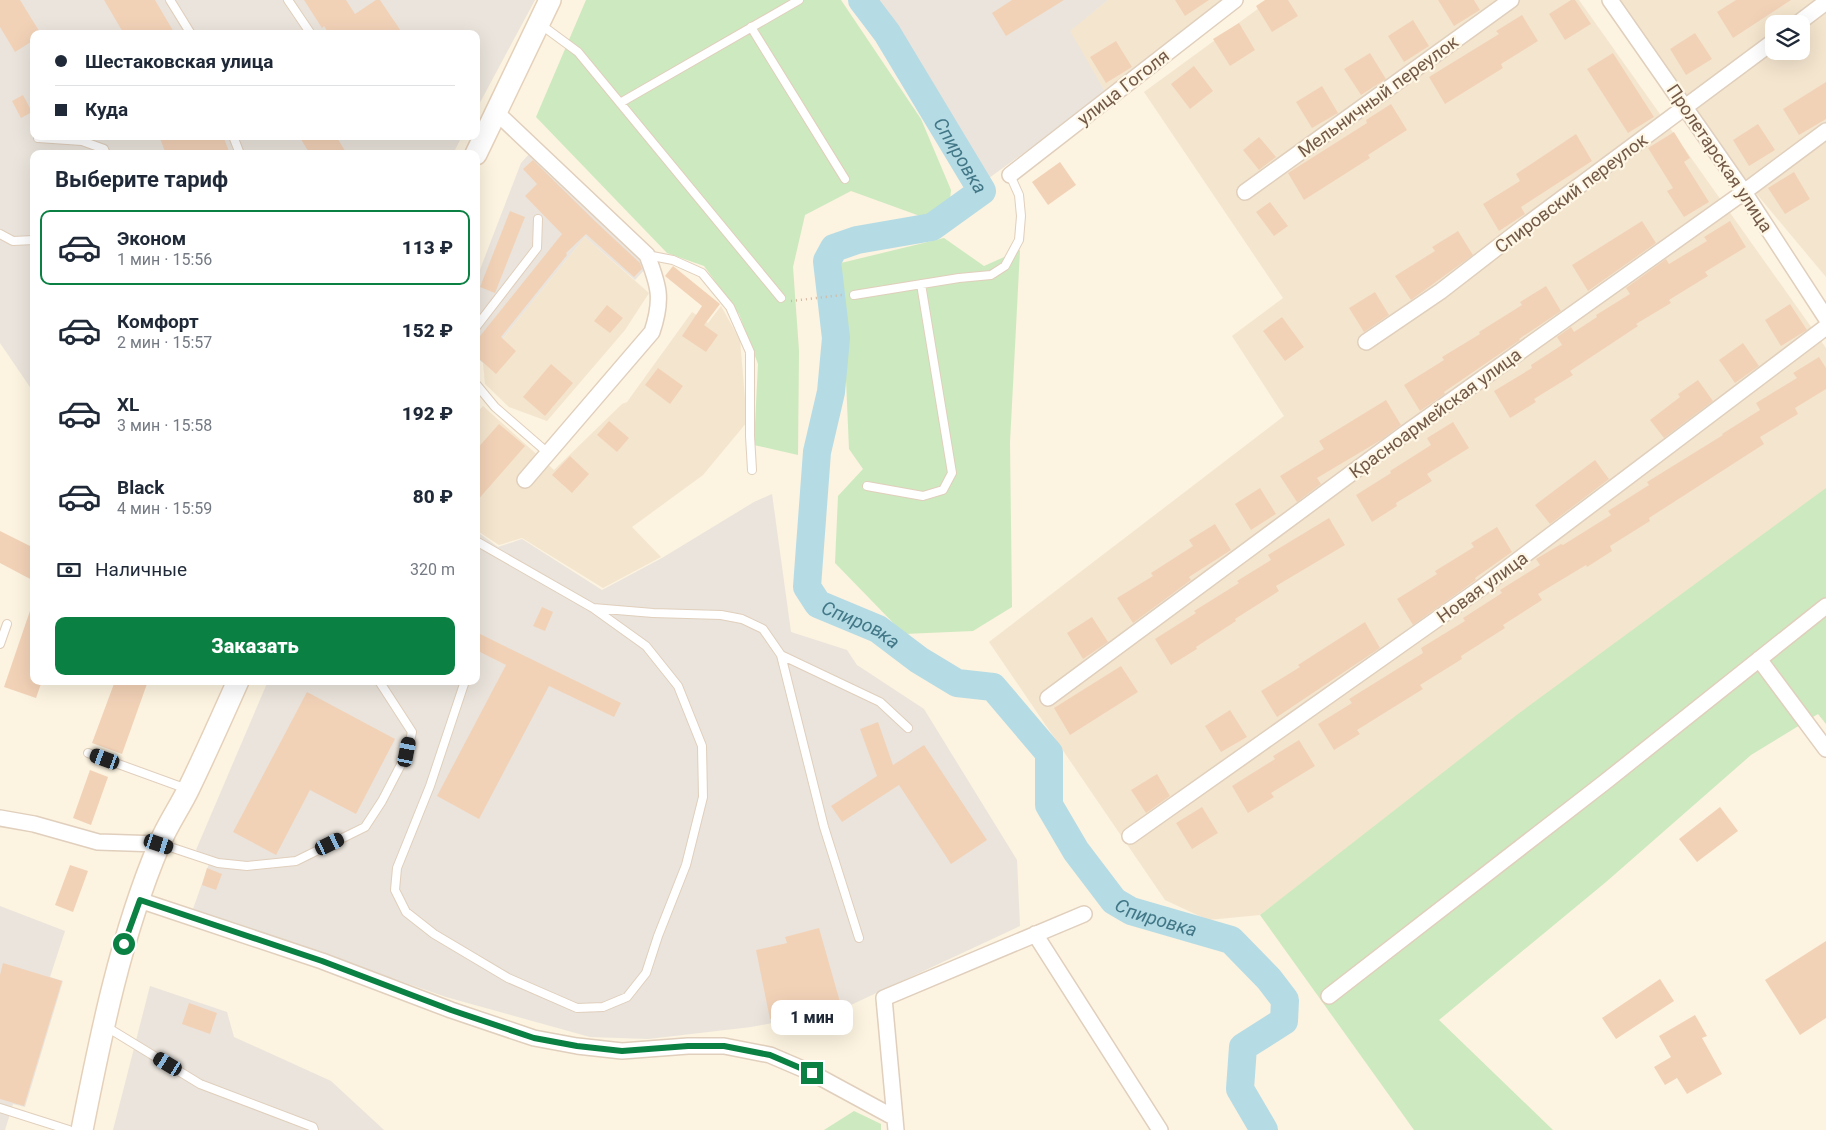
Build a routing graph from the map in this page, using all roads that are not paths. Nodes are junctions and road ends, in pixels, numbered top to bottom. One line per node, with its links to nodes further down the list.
1 (170, 0): 12 (lane)
2 (288, 0): 13 (lane)
3 (550, 0): 10 (main road)
4 (799, 0): 11 (lane)
5 (1235, 0): 22 (street, улица Гоголя)
6 (1511, 0): 24 (street, Мельничный переулок)
7 (1610, 0): 16 (street, Пролетарская улица)
8 (1826, 2): 9 (street)
9 (1809, 15)
10 (538, 23): 15 (lane); 17 (main road)
11 (751, 28): 15 (lane); 23 (lane)
12 (189, 30)
13 (308, 30)
14 (1765, 48): 16 (street, Спировский переулок)
15 (620, 103): 32 (lane)
16 (1685, 107): 25 (street, Пролетарская улица); 36 (street, Спировский переулок)
17 (496, 112): 21 (main road); 29 (street)
18 (1826, 131): 25 (street, Красноармейская улица)
19 (67, 140): 20 (lane)
20 (104, 150)
21 (478, 150)
22 (1010, 175): 30 (lane)
23 (845, 179)
24 (1245, 192)
25 (1744, 192): 33 (street, Пролетарская улица); 52 (street, Красноармейская улица)
26 (538, 219): 34 (lane)
27 (0, 234): 28 (lane)
28 (30, 240)
29 (647, 255): 38 (street); 39 (lane)
30 (921, 284): 31 (lane); 41 (lane)
31 (854, 295)
32 (781, 298)
33 (1826, 318)
34 (480, 322)
35 (1826, 327): 58 (street, Новая улица)
36 (1366, 342)
37 (480, 389): 38 (lane)
38 (548, 453): 40 (street)
39 (752, 470)
40 (525, 480)
41 (867, 486)
42 (480, 543): 44 (lane)
43 (1826, 606): 48 (street)
44 (593, 608): 47 (lane); 51 (lane)
45 (7, 624): 46 (lane)
46 (0, 644)
47 (781, 656): 53 (lane); 63 (lane)
48 (1759, 659): 54 (street); 64 (street)
49 (236, 685): 56 (main road)
50 (382, 685): 59 (lane)
51 (464, 685)
52 (1048, 698)
53 (908, 728)
54 (1826, 749)
55 (88, 753): 56 (lane)
56 (188, 789): 59 (main road)
57 (0, 818): 59 (street)
58 (1130, 836)
59 (159, 844): 60 (main road)
60 (140, 900): 65 (main road); 67 (street)
61 (1084, 914): 62 (street)
62 (1035, 934): 67 (street); 73 (street)
63 (858, 938)
64 (1329, 996)
65 (104, 1026): 71 (main road); 72 (lane)
66 (0, 1108): 68 (lane)
67 (895, 1124)
68 (52, 1125): 69 (lane); 70 (lane)
69 (42, 1130)
70 (69, 1130)
71 (82, 1130)
72 (314, 1130)
73 (1160, 1130)

